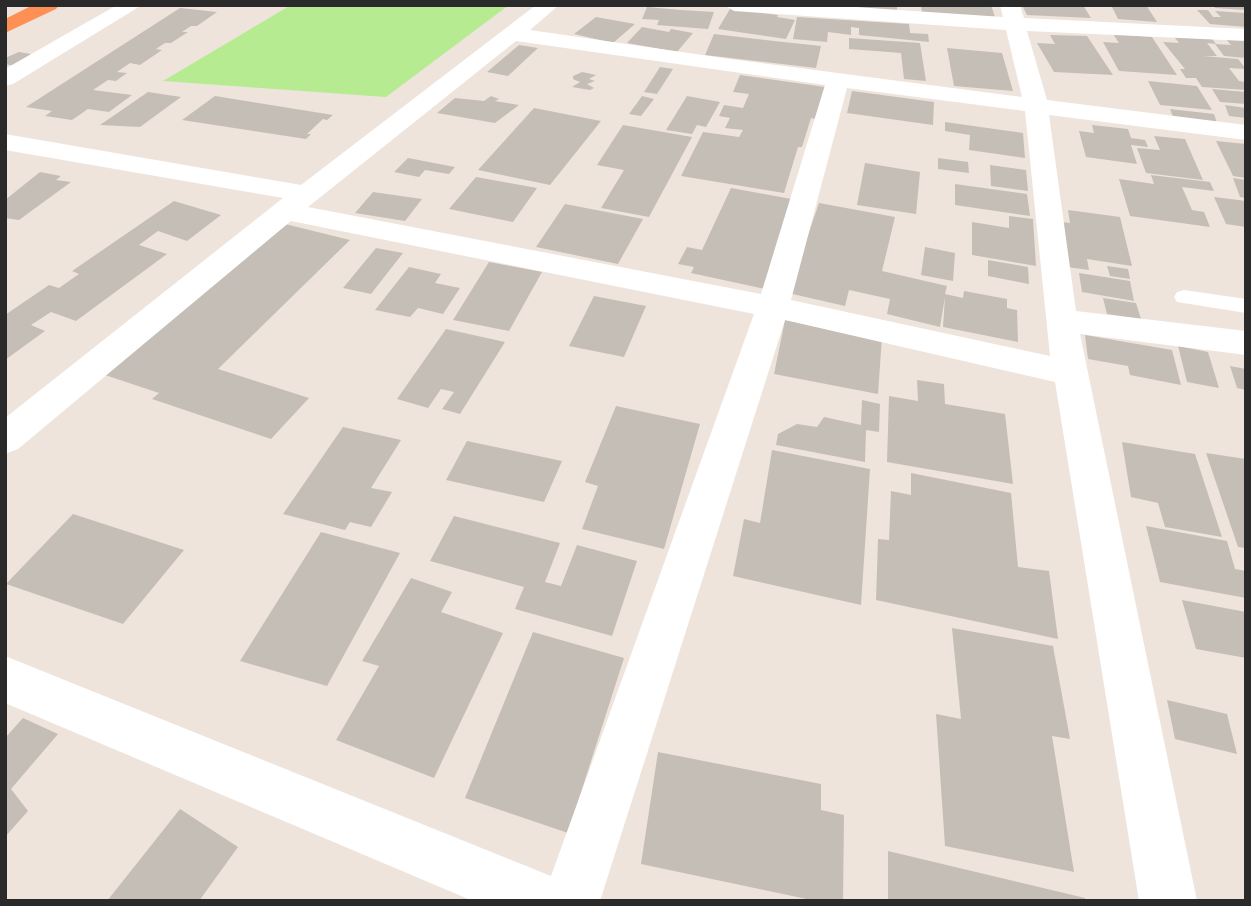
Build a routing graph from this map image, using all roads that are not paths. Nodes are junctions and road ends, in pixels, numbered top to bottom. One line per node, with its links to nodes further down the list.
1 (49, 5): 7 (highway)
2 (132, 5): 11 (street)
3 (549, 5): 9 (street)
4 (734, 5): 6 (street)
5 (1190, 14): 8 (street)
6 (1013, 15): 8 (street); 13 (street)
7 (5, 27)
8 (1205, 33): 10 (street)
9 (514, 34): 12 (street); 16 (street)
10 (1246, 35)
11 (5, 79)
12 (838, 79): 13 (street); 19 (street)
13 (1036, 104): 14 (street); 20 (street)
14 (1246, 133)
15 (5, 142): 16 (street)
16 (296, 202): 19 (street); 23 (street)
17 (1184, 297): 18 (lane)
18 (1246, 306)
19 (773, 307): 22 (street); 26 (street)
20 (1061, 320): 21 (street); 22 (street)
21 (1246, 343)
22 (1071, 373): 27 (street)
23 (5, 439)
24 (5, 679): 25 (street)
25 (542, 901)
26 (571, 901)
27 (1168, 901)

